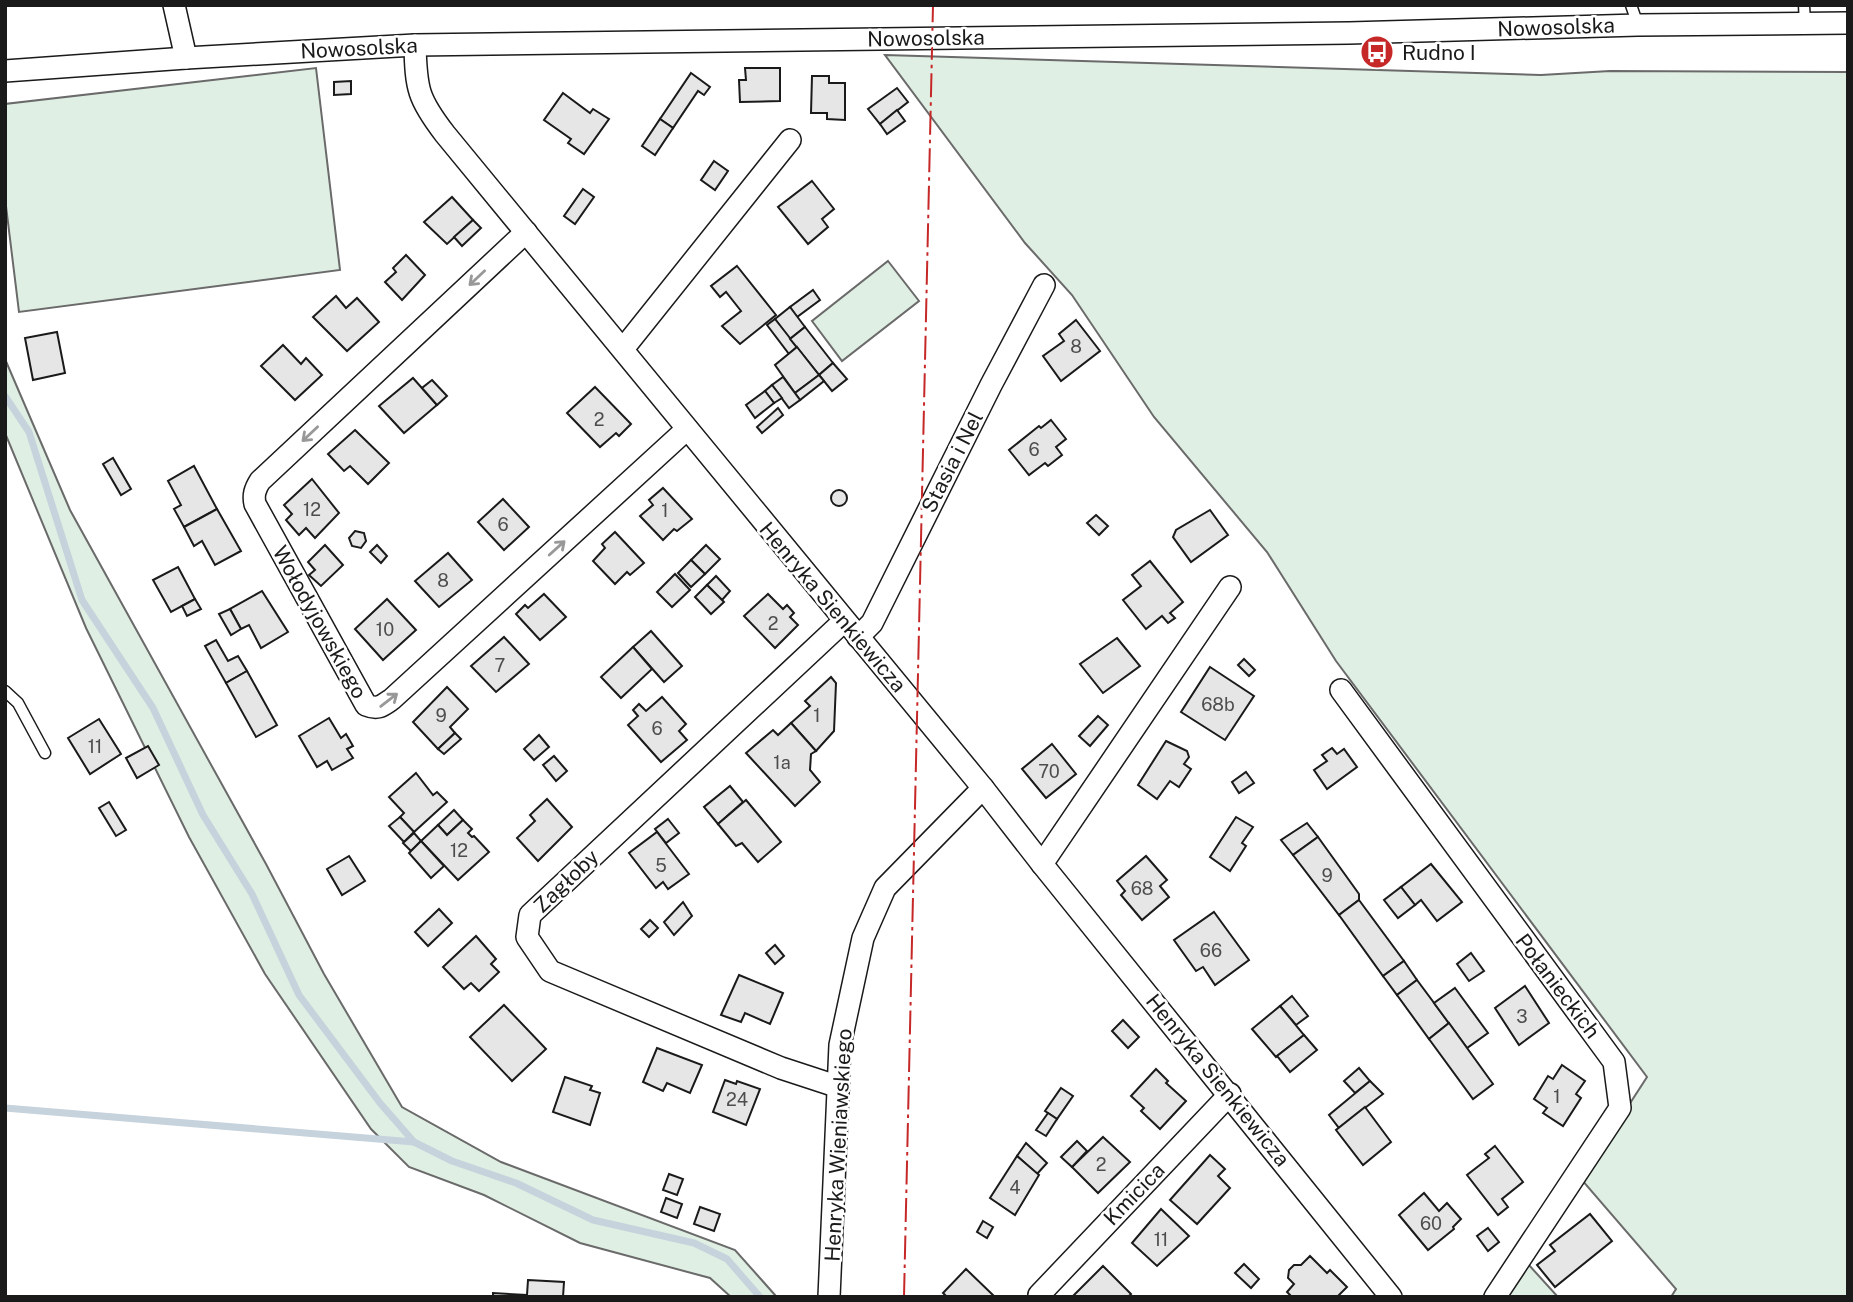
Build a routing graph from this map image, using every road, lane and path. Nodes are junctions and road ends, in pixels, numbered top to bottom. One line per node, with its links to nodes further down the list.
1 (174, 5): 6 (street)
2 (1805, 14): 3 (street, Nowosolska); 4 (street, Nowosolska)
3 (1635, 15): 5 (street, Nowosolska)
4 (1848, 23)
5 (415, 45): 6 (street, Nowosolska); 9 (street, Henryka Sienkiewicza)
6 (186, 58): 7 (street, Nowosolska)
7 (5, 71)
8 (790, 140): 11 (street)
9 (526, 232): 11 (street, Henryka Sienkiewicza); 12 (street, Wołodyjowskiego, one-way to 12)
10 (1044, 285): 14 (street, Stasia i Nel)
11 (623, 349): 12 (street, Henryka Sienkiewicza)
12 (687, 429): 14 (street, Henryka Sienkiewicza)
13 (1230, 587): 19 (street)
14 (851, 629): 18 (street, Henryka Sienkiewicza); 20 (street, Zagłoby)
15 (1341, 690): 25 (street, Połanieckich)
16 (5, 691): 17 (lane)
17 (44, 753)
18 (983, 788): 19 (street, Henryka Sienkiewicza); 20 (street, Henryka Wieniawskiego)
19 (1042, 864): 21 (street, Henryka Sienkiewicza)
20 (839, 1087): 24 (street, Henryka Wieniawskiego)
21 (1230, 1094): 22 (street, Kmicica); 23 (street, Henryka Sienkiewicza)
22 (1039, 1295)
23 (1389, 1296)
24 (830, 1297)
25 (1495, 1297)

